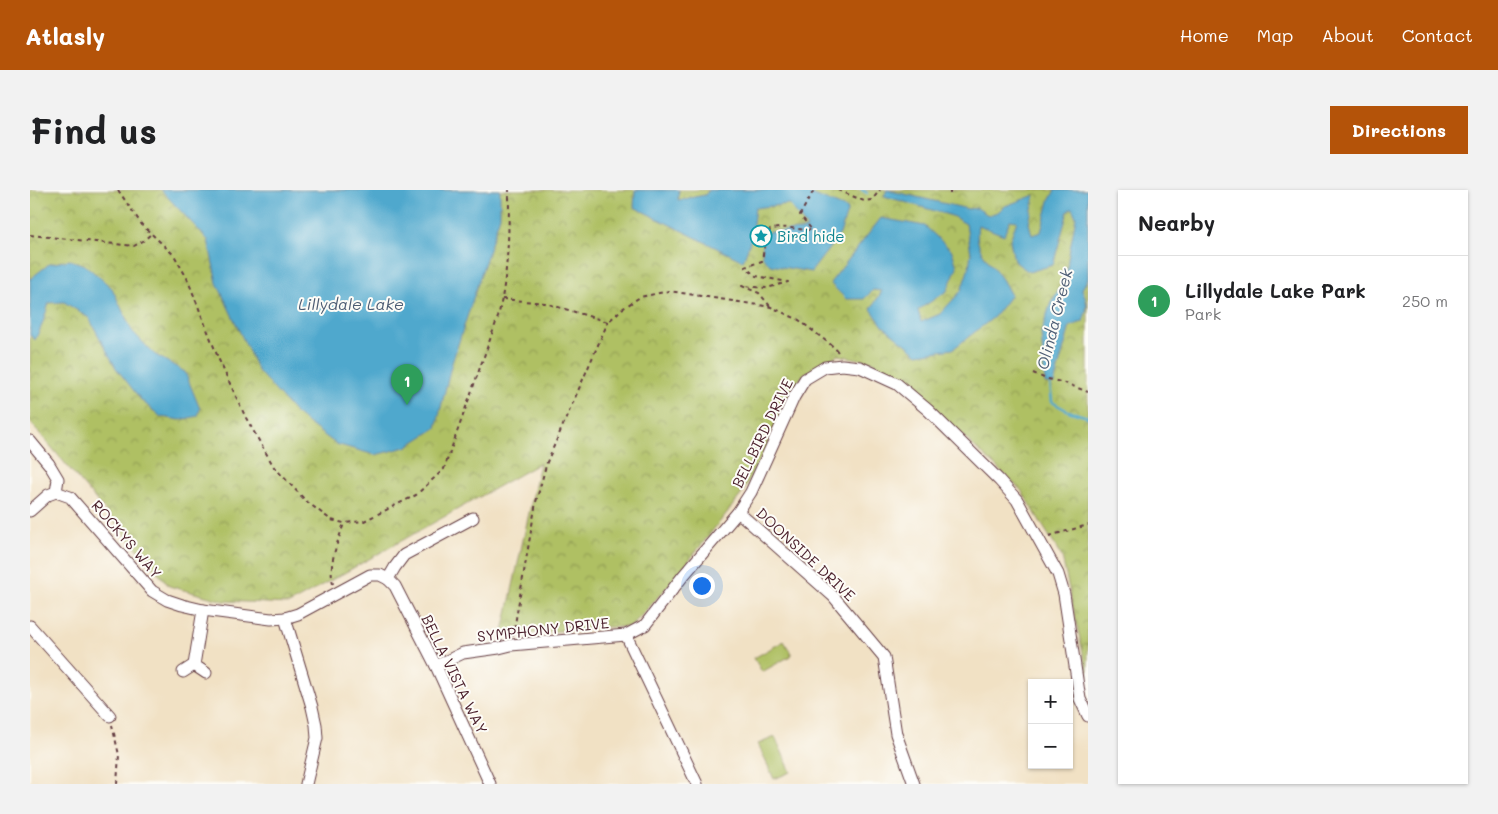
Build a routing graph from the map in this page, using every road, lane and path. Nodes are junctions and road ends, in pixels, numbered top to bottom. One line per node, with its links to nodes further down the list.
1 (118, 190): 8 (path)
2 (509, 190): 10 (path)
3 (814, 190): 11 (path)
4 (838, 190): 5 (path)
5 (880, 190)
6 (950, 190): 7 (path)
7 (950, 197)
8 (152, 234): 9 (path); 21 (path)
9 (30, 235)
10 (502, 299): 12 (path); 21 (path)
11 (771, 307): 12 (path); 13 (path)
12 (608, 322): 30 (path)
13 (841, 356)
14 (1033, 373): 15 (path)
15 (1088, 392)
16 (30, 441): 17 (street)
17 (56, 492): 18 (street); 26 (street, ROCKYS WAY)
18 (30, 511)
19 (738, 512): 29 (street, BELLBIRD DRIVE); 36 (street, BELLBIRD DRIVE); 41 (street, DOONSIDE DRIVE)
20 (473, 518): 24 (street)
21 (344, 523): 25 (path)
22 (1088, 525): 23 (path)
23 (1044, 538)
24 (388, 579): 25 (street, ROCKYS WAY); 32 (street, BELLA VISTA WAY)
25 (338, 592): 27 (street, ROCKYS WAY)
26 (203, 610): 27 (street, ROCKYS WAY); 31 (street)
27 (285, 618): 38 (street)
28 (30, 626): 35 (street)
29 (626, 636): 30 (street, SYMPHONY DRIVE); 40 (street)
30 (511, 645): 32 (street, SYMPHONY DRIVE)
31 (194, 665): 33 (street); 34 (street)
32 (436, 666): 39 (street, BELLA VISTA WAY)
33 (183, 672)
34 (206, 673)
35 (110, 716): 37 (path)
36 (1088, 716)
37 (116, 784)
38 (306, 784)
39 (490, 784)
40 (697, 784)
41 (914, 784)

